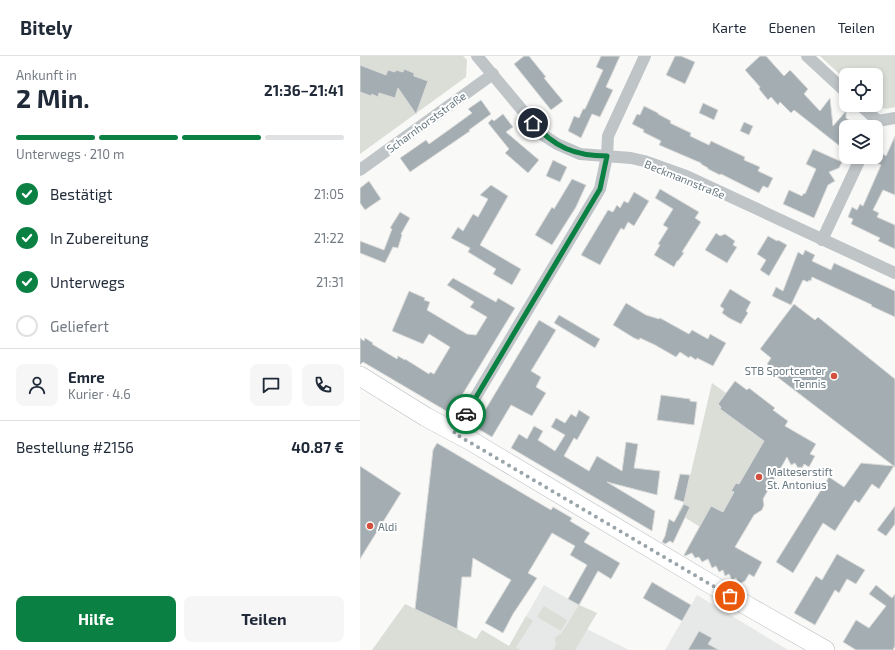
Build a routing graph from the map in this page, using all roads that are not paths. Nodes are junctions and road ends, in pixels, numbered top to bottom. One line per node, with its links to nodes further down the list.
1 (477, 56): 4 (street, Beckmannstraße)
2 (645, 56): 10 (street)
3 (807, 56): 5 (street)
4 (493, 74): 10 (street, Beckmannstraße); 12 (street, Scharnhorststraße)
5 (839, 86)
6 (866, 112): 8 (street)
7 (895, 118): 9 (street)
8 (873, 120)
9 (883, 122)
10 (607, 156): 13 (street, Beckmannstraße); 16 (street)
11 (858, 164): 13 (street)
12 (360, 170)
13 (822, 240): 14 (street, Beckmannstraße)
14 (895, 273)
15 (360, 376): 16 (main road)
16 (454, 433): 17 (main road)
17 (825, 650)

